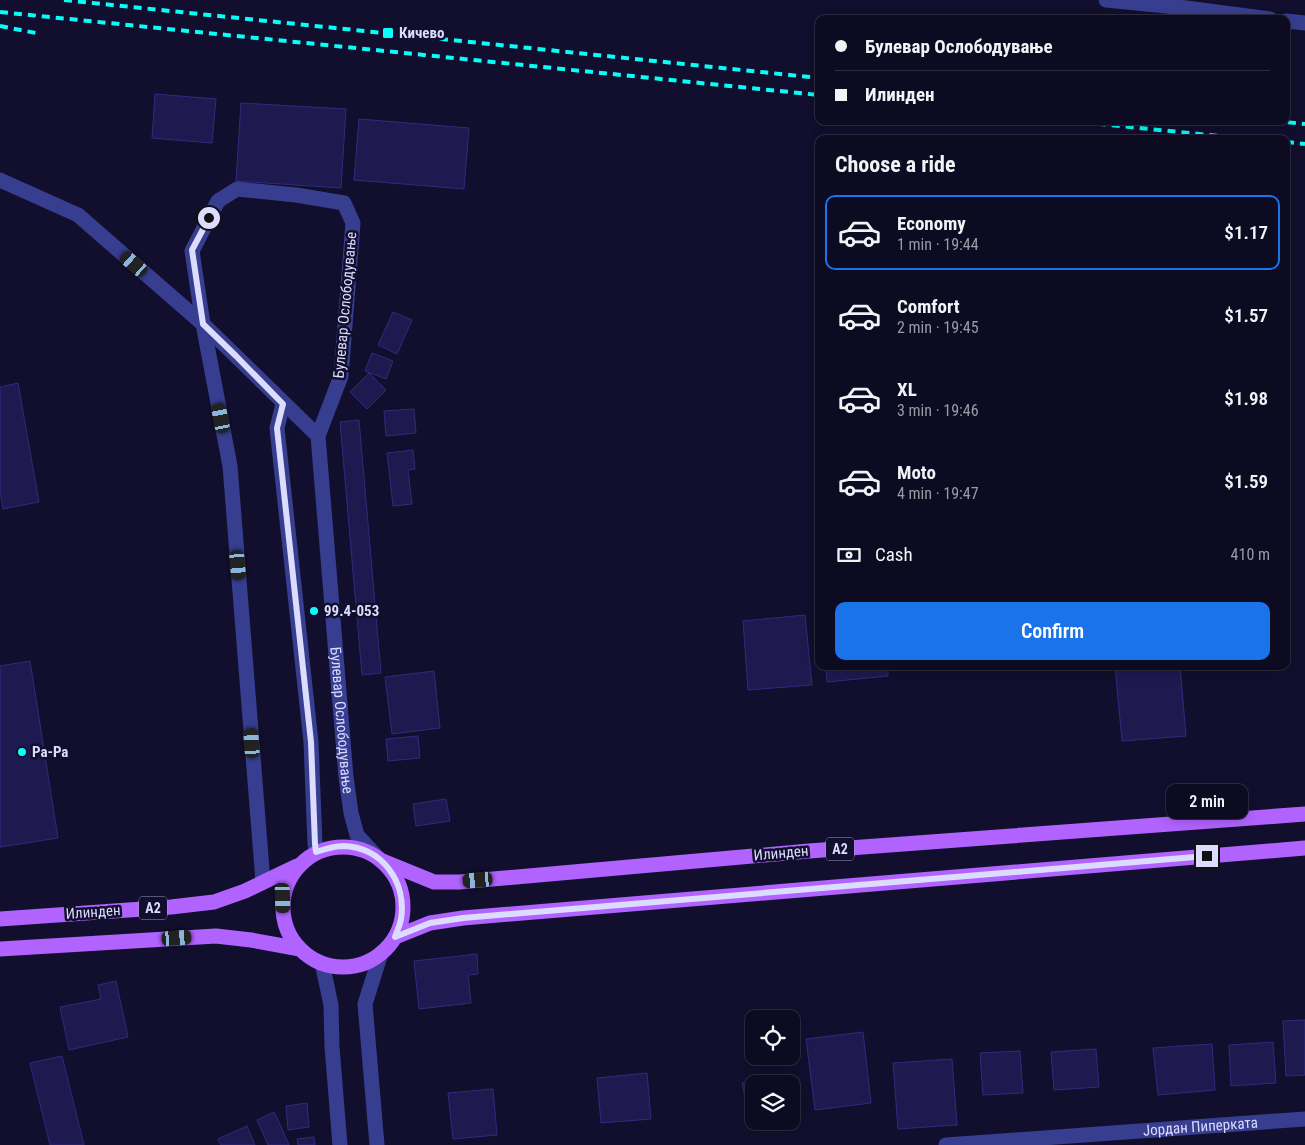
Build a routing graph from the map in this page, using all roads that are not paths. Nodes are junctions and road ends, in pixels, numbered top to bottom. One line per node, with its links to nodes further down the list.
1 (1106, 0): 2 (street)
2 (1239, 15)
3 (1290, 21): 4 (street)
4 (1305, 23)
5 (0, 180): 6 (street)
6 (203, 324): 7 (street); 8 (street, Булевар Ослободување); 14 (street)
7 (283, 404): 8 (street); 11 (street)
8 (318, 436): 12 (street, Булевар Ослободување)
9 (1305, 814): 12 (main road, Илинден / A2)
10 (1305, 848): 16 (main road, Илинден / A2)
11 (316, 852): 12 (main road, Илинден / A2); 13 (main road, Илинден / A2)
12 (380, 860): 16 (main road, Илинден / A2)
13 (298, 866): 14 (main road, Илинден / A2); 18 (main road, Илинден / A2)
14 (263, 882): 15 (main road, Илинден / A2)
15 (0, 919)
16 (395, 937): 19 (main road, Илинден / A2)
17 (0, 950): 18 (main road, Илинден / A2)
18 (300, 950): 20 (main road, Илинден / A2)
19 (381, 953): 20 (main road, Илинден / A2); 24 (street)
20 (322, 963): 23 (street)
21 (1305, 1119): 22 (street, Јордан Пиперката)
22 (1074, 1140): 25 (street, Јордан Пиперката)
23 (340, 1145)
24 (377, 1145)
25 (946, 1145)

